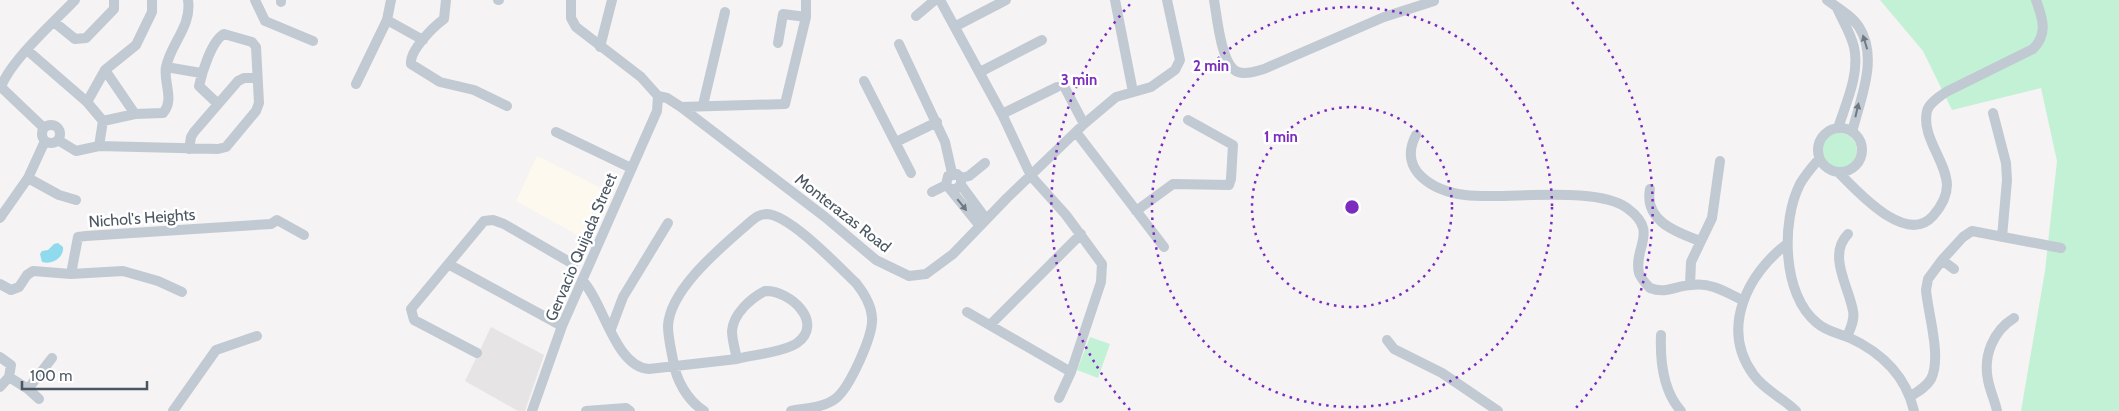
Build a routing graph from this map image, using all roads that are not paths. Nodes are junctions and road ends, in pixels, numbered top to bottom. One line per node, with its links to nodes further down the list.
1 (75, 0): 25 (street)
2 (114, 0): 25 (street)
3 (152, 0): 35 (street)
4 (188, 0): 34 (street)
5 (255, 0): 29 (street)
6 (391, 0): 24 (street)
7 (446, 0): 27 (street)
8 (571, 0): 32 (street)
9 (612, 0): 32 (street)
10 (806, 0): 23 (street)
11 (936, 0): 22 (street)
12 (940, 0): 26 (street)
13 (1006, 0): 26 (street)
14 (1115, 0): 41 (street)
15 (1167, 0): 41 (street, Monterazas Road)
16 (1214, 0): 19 (street)
17 (1827, 0): 20 (street)
18 (2036, 0): 71 (street)
19 (1434, 1)
20 (1836, 7): 56 (street); 59 (street, one-way to 20)
21 (725, 12): 47 (street)
22 (916, 16)
23 (806, 18): 30 (street); 47 (street)
24 (387, 20): 27 (street); 40 (street)
25 (54, 22): 33 (street)
26 (956, 26): 36 (street)
27 (423, 40): 45 (street)
28 (1042, 40): 36 (street)
29 (313, 41)
30 (778, 42)
31 (899, 44): 53 (street)
32 (600, 47): 42 (street)
33 (27, 50): 43 (street); 55 (street)
34 (166, 67): 37 (street); 49 (street)
35 (106, 70): 43 (street); 49 (street)
36 (980, 72): 50 (street)
37 (201, 73): 38 (street); 44 (street)
38 (257, 78): 44 (street); 65 (street)
39 (864, 80): 63 (street)
40 (356, 84)
41 (1133, 92): 54 (street, Monterazas Road)
42 (658, 96): 46 (street, Monterazas Road); 69 (street, Gervacio Quijada Street)
43 (87, 102): 52 (street)
44 (218, 104): 65 (street)
45 (507, 106)
46 (681, 106): 47 (street); 81 (street, Monterazas Road)
47 (703, 106)
48 (1993, 112): 86 (street)
49 (135, 114): 52 (street)
50 (1002, 114): 54 (street); 72 (street)
51 (1188, 120): 79 (street)
52 (103, 121): 64 (street)
53 (937, 122): 63 (street); 74 (street)
54 (1084, 124): 58 (street, Monterazas Road)
55 (44, 128): 61 (street); 62 (street)
56 (1838, 128): 59 (street); 66 (street)
57 (556, 132): 69 (street)
58 (1076, 132): 72 (street, Monterazas Road); 79 (street)
59 (1852, 132): 71 (street)
60 (1416, 135): 98 (street)
61 (58, 140): 62 (street); 64 (street)
62 (45, 141): 73 (street)
63 (896, 142): 70 (street)
64 (99, 146): 65 (street)
65 (190, 149)
66 (1819, 159): 71 (street); 88 (street)
67 (1720, 161): 87 (street)
68 (985, 163): 74 (street)
69 (632, 168): 96 (street, Gervacio Quijada Street)
70 (911, 173)
71 (1840, 173)
72 (1031, 176): 81 (street, Monterazas Road); 83 (street)
73 (28, 178): 78 (street); 80 (street)
74 (958, 179): 75 (street); 81 (street)
75 (948, 187): 77 (street); 81 (street, one-way to 81)
76 (1650, 189): 87 (street)
77 (932, 192)
78 (76, 200)
79 (1136, 211): 89 (street)
80 (0, 218)
81 (983, 222)
82 (668, 223): 105 (street)
83 (1081, 234): 103 (street); 115 (street)
84 (1848, 234): 108 (street)
85 (304, 235): 95 (street, Nichol's Heights)
86 (2002, 237): 90 (street); 91 (street)
87 (1700, 241): 98 (street)
88 (1787, 244): 100 (street); 108 (street)
89 (1164, 247)
90 (2061, 248)
91 (1942, 260): 94 (street); 119 (street)
92 (573, 264): 93 (street)
93 (450, 265): 104 (street); 110 (street)
94 (1954, 269)
95 (71, 274): 97 (street); 99 (street)
96 (582, 280): 104 (street, Gervacio Quijada Street); 105 (street)
97 (0, 284)
98 (1690, 284): 100 (street)
99 (182, 292)
100 (1742, 300): 130 (street)
101 (967, 312): 103 (street)
102 (2014, 318): 132 (street)
103 (991, 324): 115 (street)
104 (562, 326): 123 (street, Gervacio Quijada Street)
105 (611, 329): 114 (street)
106 (1661, 335): 129 (street)
107 (257, 336): 122 (street)
108 (1847, 337): 119 (street)
109 (1387, 340): 128 (street)
110 (478, 352)
111 (0, 357): 116 (street)
112 (52, 358): 118 (street)
113 (737, 359): 113 (street); 114 (street)
114 (674, 365): 126 (street); 127 (street)
115 (1070, 372): 120 (street)
116 (9, 377): 117 (street); 118 (street)
117 (0, 387)
118 (28, 389): 121 (street)
119 (1911, 396): 131 (street)
120 (1059, 398)
121 (39, 399)
122 (173, 411)
123 (532, 411)
124 (586, 411): 125 (street)
125 (630, 411)
126 (704, 411)
127 (791, 411)
128 (1498, 411)
129 (1680, 411)
130 (1796, 411)
131 (1914, 411)
132 (1997, 411)

